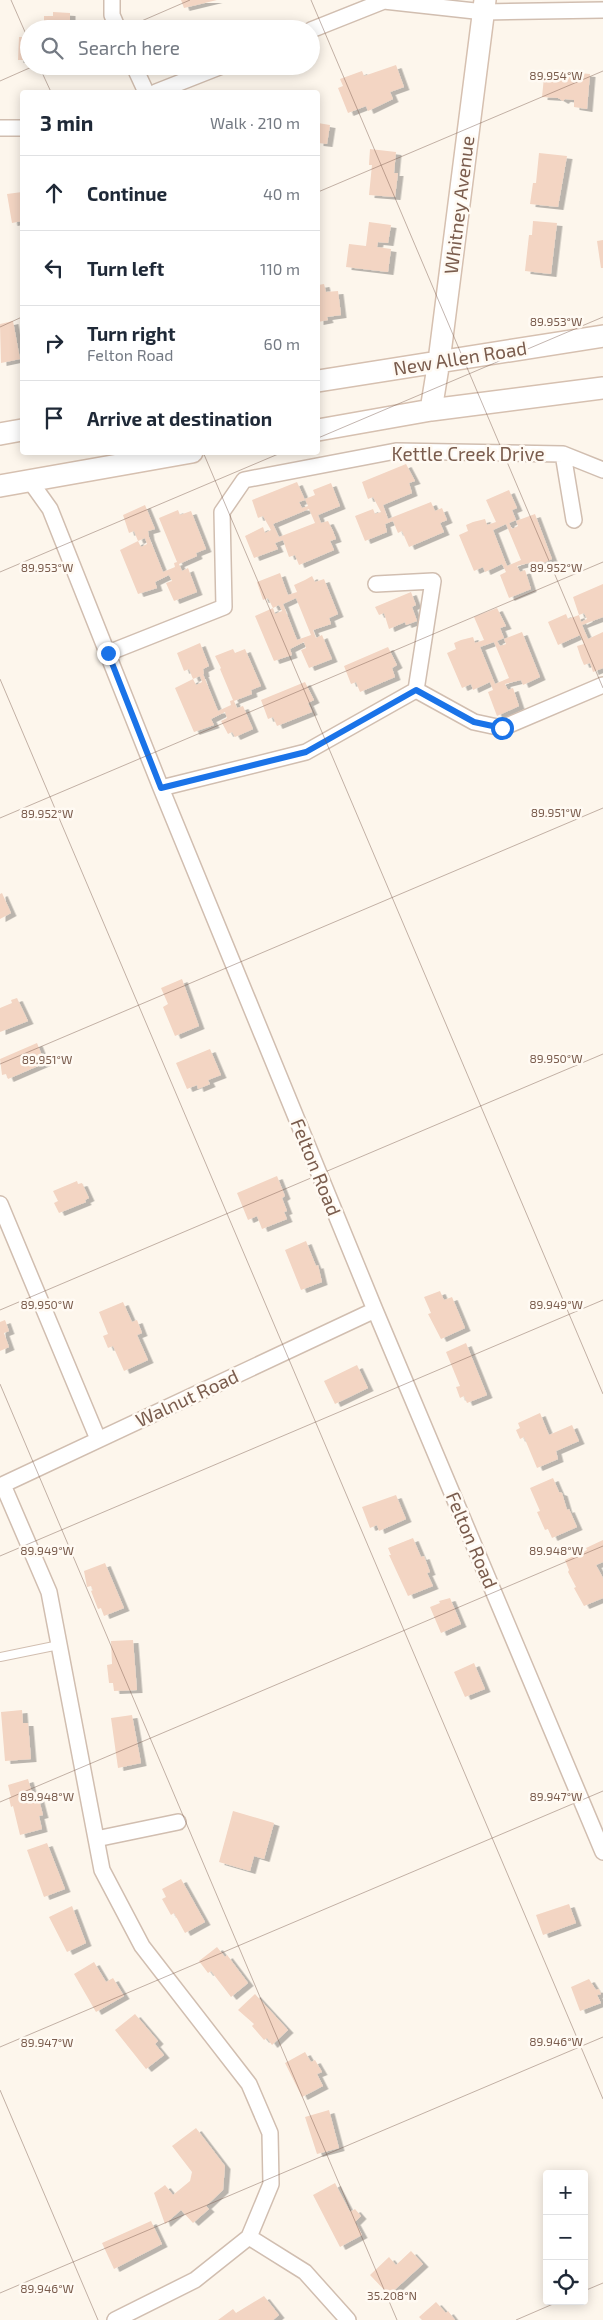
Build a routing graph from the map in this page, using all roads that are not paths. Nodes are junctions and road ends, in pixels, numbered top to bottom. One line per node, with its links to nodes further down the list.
1 (112, 0): 4 (street)
2 (485, 6): 3 (street); 5 (street); 13 (main road, Whitney Avenue)
3 (603, 10)
4 (114, 20)
5 (320, 26)
6 (138, 75): 8 (street)
7 (199, 75): 9 (street)
8 (145, 90)
9 (161, 90)
10 (0, 128): 11 (street)
11 (20, 128)
12 (603, 336): 13 (main road, New Allen Road)
13 (439, 361): 14 (main road, New Allen Road); 16 (main road, Whitney Avenue)
14 (320, 381)
15 (603, 388): 16 (main road)
16 (431, 410): 18 (main road)
17 (20, 430): 19 (main road)
18 (320, 430)
19 (0, 434)
20 (563, 454): 22 (street, Kettle Creek Drive); 25 (street, Kettle Creek Drive); 27 (street, Kettle Creek Drive)
21 (175, 455): 23 (main road)
22 (603, 470)
23 (30, 481): 24 (main road); 27 (street, Felton Road)
24 (0, 486)
25 (574, 520)
26 (376, 584): 29 (street)
27 (108, 653): 30 (street, Felton Road)
28 (603, 686): 29 (street)
29 (416, 690): 30 (street)
30 (161, 788): 32 (street, Felton Road)
31 (0, 1204): 33 (street)
32 (375, 1310): 33 (street, Walnut Road); 39 (street, Felton Road)
33 (98, 1439): 34 (street, Walnut Road)
34 (1, 1486): 35 (street)
35 (59, 1645): 36 (lane); 38 (street)
36 (0, 1657)
37 (178, 1822): 38 (street)
38 (96, 1839): 40 (street)
39 (603, 1852)
40 (249, 2237): 41 (street); 42 (street)
41 (115, 2320)
42 (348, 2320)

